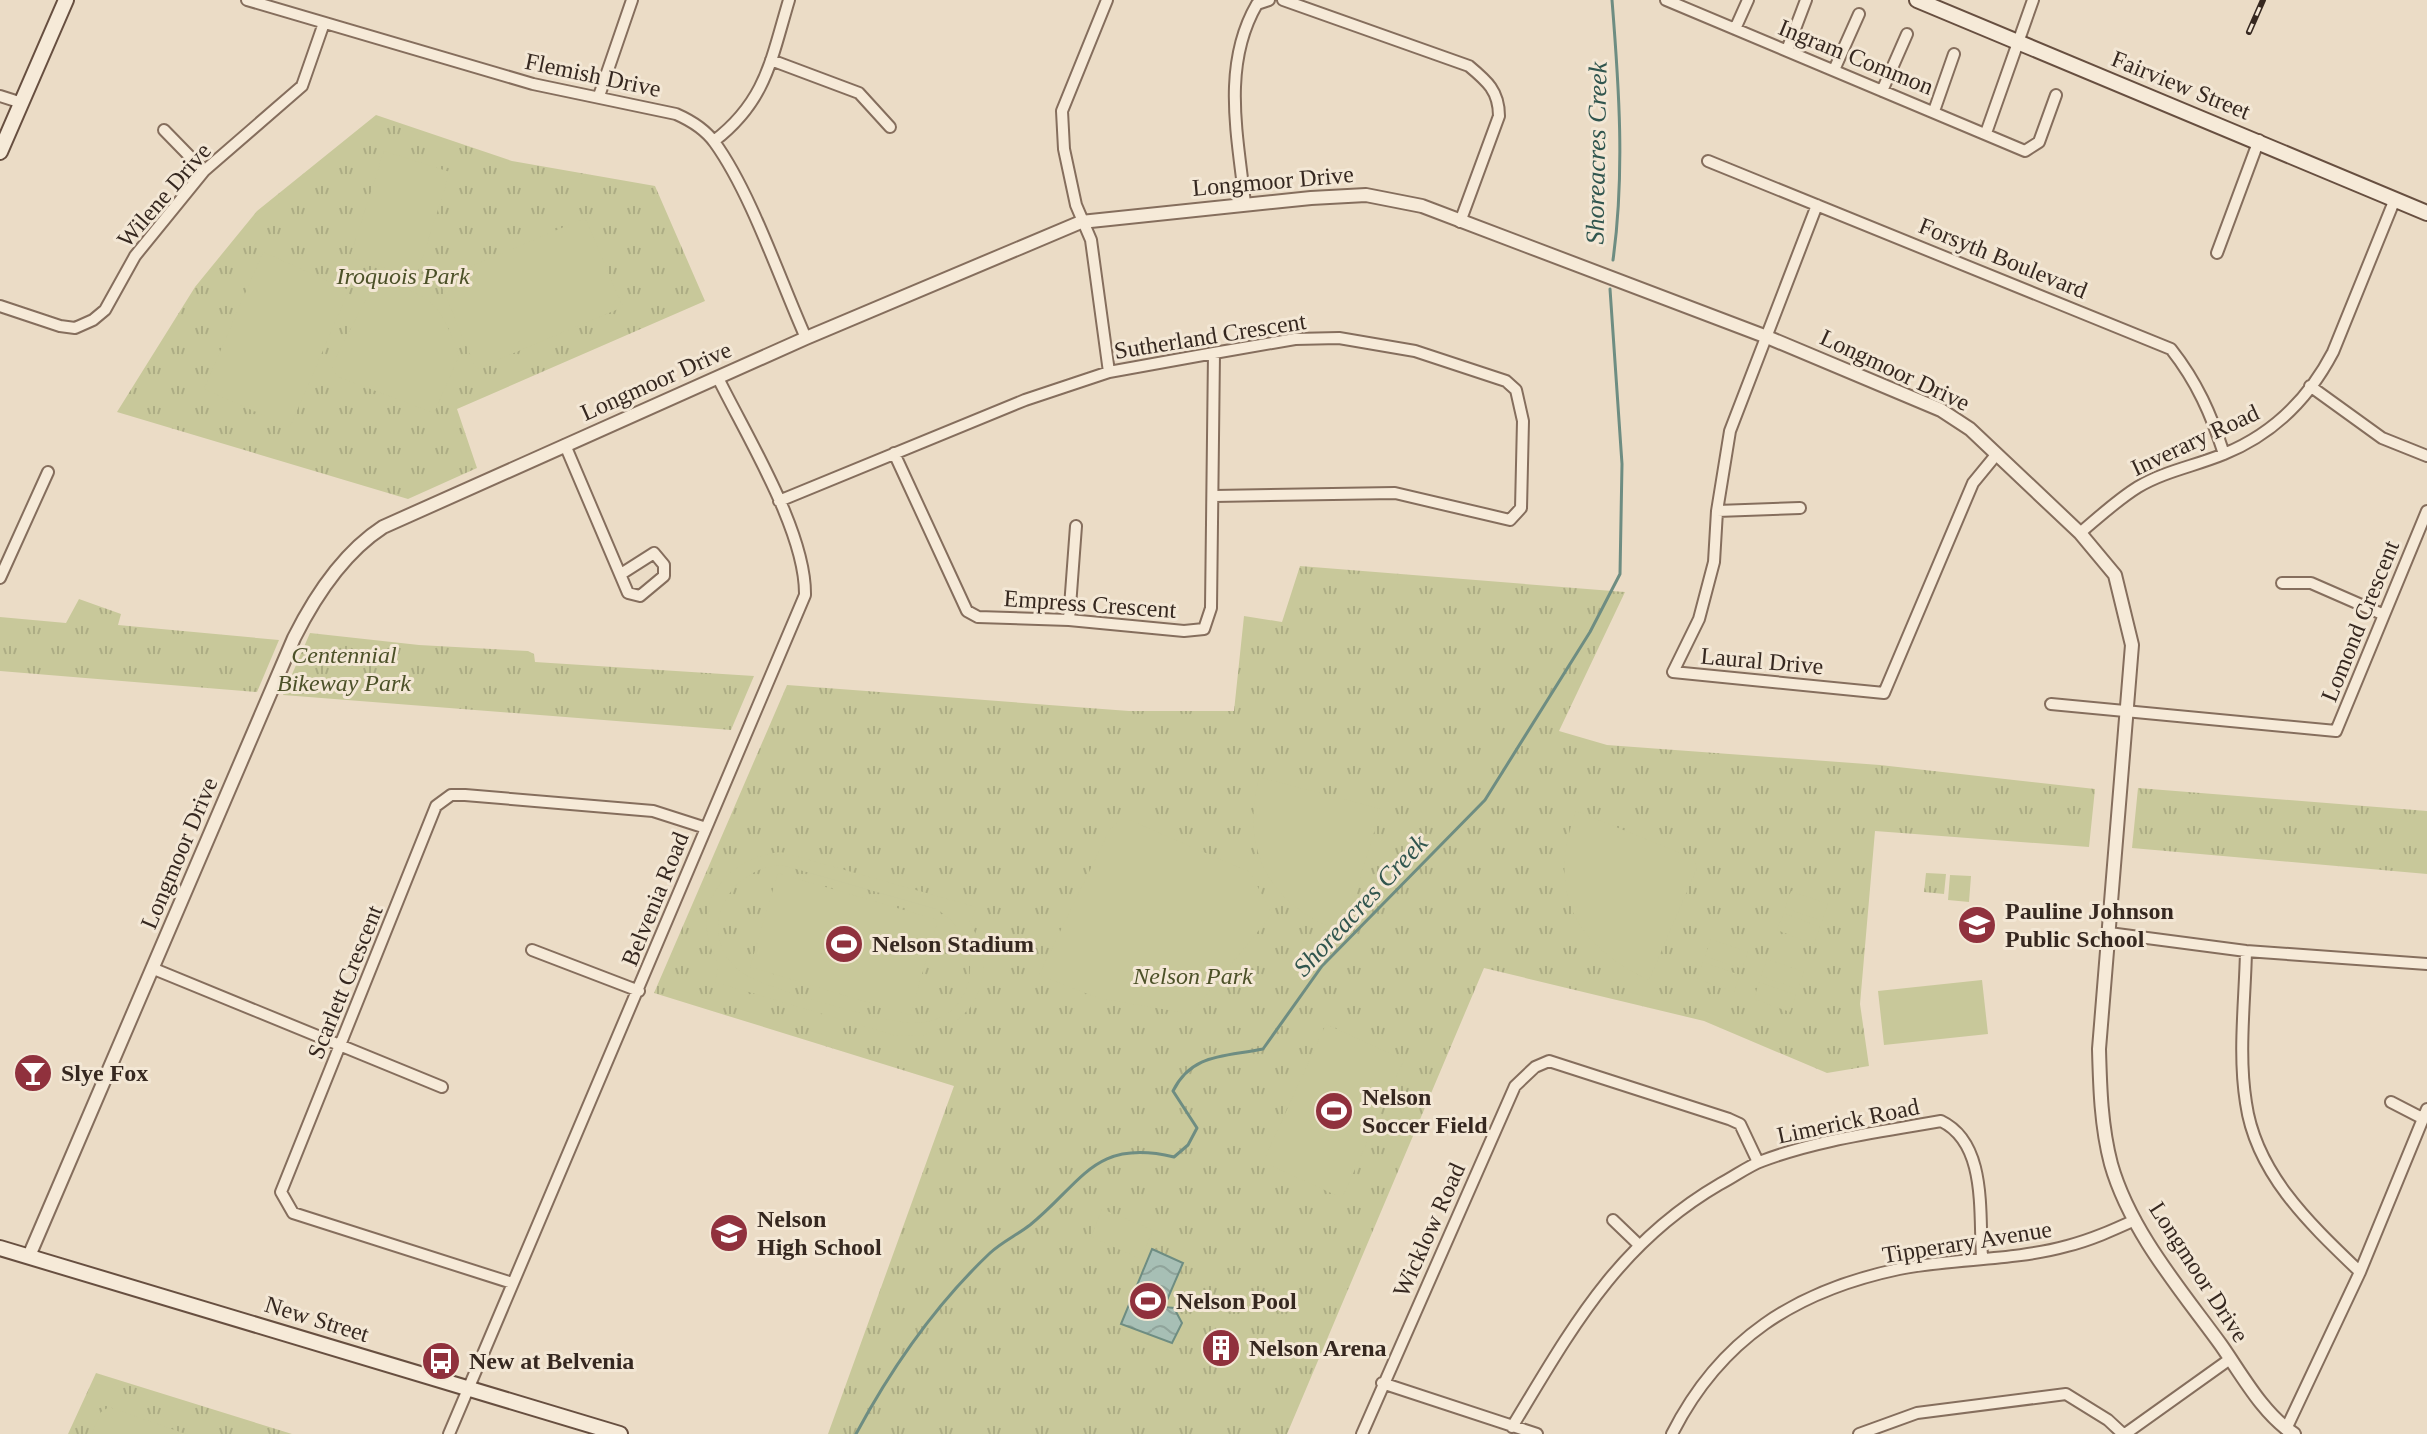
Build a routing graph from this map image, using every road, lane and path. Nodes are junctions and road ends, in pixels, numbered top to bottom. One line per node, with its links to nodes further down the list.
1 (66, 0): 27 (main road)
2 (247, 0): 15 (street, Flemish Drive)
3 (632, 0): 26 (street)
4 (789, 0): 21 (street)
5 (1107, 0): 41 (street)
6 (1269, 0): 38 (street)
7 (1283, 0): 42 (street)
8 (1666, 0): 13 (street, Ingram Common)
9 (1748, 0): 16 (street)
10 (1806, 0): 19 (street)
11 (1917, 0): 18 (main road, Fairview Street)
12 (2033, 0): 18 (street)
13 (1688, 4): 16 (street, Ingram Common)
14 (1859, 14): 22 (street)
15 (324, 23): 26 (street, Flemish Drive); 36 (street, Wilene Drive)
16 (1735, 29): 19 (street, Ingram Common)
17 (1907, 34): 23 (street)
18 (2016, 42): 31 (street); 32 (main road, Fairview Street)
19 (1787, 50): 22 (street, Ingram Common)
20 (1954, 54): 28 (street)
21 (771, 60): 29 (street); 33 (street)
22 (1834, 70): 23 (street, Ingram Common)
23 (1882, 91): 28 (street, Ingram Common)
24 (2056, 95): 31 (street, Ingram Common)
25 (0, 96): 27 (street)
26 (599, 96): 33 (street, Flemish Drive)
27 (22, 103): 34 (main road)
28 (1934, 111): 31 (street, Ingram Common)
29 (890, 127)
30 (164, 130): 36 (street)
31 (1986, 133)
32 (2259, 140): 37 (main road, Fairview Street); 43 (street)
33 (714, 141): 46 (street, Flemish Drive)
34 (0, 152)
35 (1708, 161): 39 (street, Forsyth Boulevard)
36 (204, 171): 44 (street, Wilene Drive)
37 (2395, 199): 40 (main road, Fairview Street); 50 (street, Inverary Road)
38 (1245, 204): 41 (street, Longmoor Drive); 42 (street, Longmoor Drive)
39 (1817, 205): 45 (street, Laural Drive); 53 (street, Forsyth Boulevard)
40 (2427, 213)
41 (1081, 222): 46 (street, Longmoor Drive); 48 (street)
42 (1460, 222): 45 (street, Longmoor Drive)
43 (2217, 253)
44 (0, 306)
45 (1767, 337): 54 (street, Longmoor Drive); 60 (street, Laural Drive)
46 (806, 338): 49 (street, Longmoor Drive)
47 (1214, 353): 48 (street, Sutherland Crescent); 57 (street, Empress Crescent); 57 (street, Sutherland Crescent)
48 (1109, 372): 52 (street, Sutherland Crescent)
49 (718, 378): 51 (street, Longmoor Drive); 58 (street, Belvenia Road)
50 (2310, 386): 53 (street, Inverary Road); 55 (street)
51 (565, 445): 64 (street); 76 (street, Longmoor Drive)
52 (894, 453): 58 (street, Sutherland Crescent); 68 (street, Empress Crescent)
53 (2224, 454): 63 (street, Inverary Road)
54 (1996, 455): 60 (street, Laural Drive); 63 (street, Longmoor Drive)
55 (2427, 456)
56 (48, 472): 65 (street)
57 (1214, 496): 68 (street, Empress Crescent)
58 (779, 501): 71 (street, Belvenia Road)
59 (1800, 508): 60 (street)
60 (1717, 511)
61 (2427, 511): 67 (street, Lomond Crescent)
62 (1076, 526): 68 (street)
63 (2080, 533): 70 (street, Longmoor Drive)
64 (621, 574): 64 (street)
65 (0, 578)
66 (2282, 583): 67 (street)
67 (2382, 614): 70 (street, Lomond Crescent)
68 (1069, 620)
69 (2051, 704): 70 (street)
70 (2128, 710): 72 (street, Longmoor Drive)
71 (706, 828): 77 (street, Belvenia Road); 78 (street, Scarlett Crescent)
72 (2109, 933): 74 (street); 84 (street, Longmoor Drive)
73 (532, 950): 77 (street)
74 (2246, 951): 75 (street); 89 (street)
75 (2427, 964)
76 (154, 969): 78 (street); 87 (street, Longmoor Drive)
77 (639, 991): 90 (street, Belvenia Road)
78 (341, 1047): 79 (street); 90 (street, Scarlett Crescent)
79 (442, 1087)
80 (2391, 1102): 81 (street)
81 (2425, 1114): 89 (street)
82 (1758, 1162): 85 (street, Limerick Road); 88 (street, Limerick Road); 92 (street, Wicklow Road)
83 (1613, 1220): 85 (street)
84 (2135, 1220): 88 (street, Tipperary Avenue); 91 (street, Longmoor Drive)
85 (1638, 1244): 94 (street, Limerick Road)
86 (0, 1248): 87 (main road, New Street)
87 (29, 1256): 93 (main road, New Street)
88 (1982, 1257): 100 (street, Tipperary Avenue)
89 (2360, 1272): 95 (street)
90 (512, 1283): 93 (street, Belvenia Road)
91 (2230, 1359): 95 (street, Longmoor Drive); 102 (street)
92 (1382, 1383): 94 (street); 98 (street, Wicklow Road)
93 (469, 1387): 96 (street, Belvenia Road); 97 (main road, New Street)
94 (1512, 1427): 99 (street)
95 (2290, 1431)
96 (449, 1434)
97 (620, 1434)
98 (1362, 1434)
99 (1537, 1434)
100 (1672, 1434)
101 (1859, 1434): 102 (street)
102 (2124, 1434)

